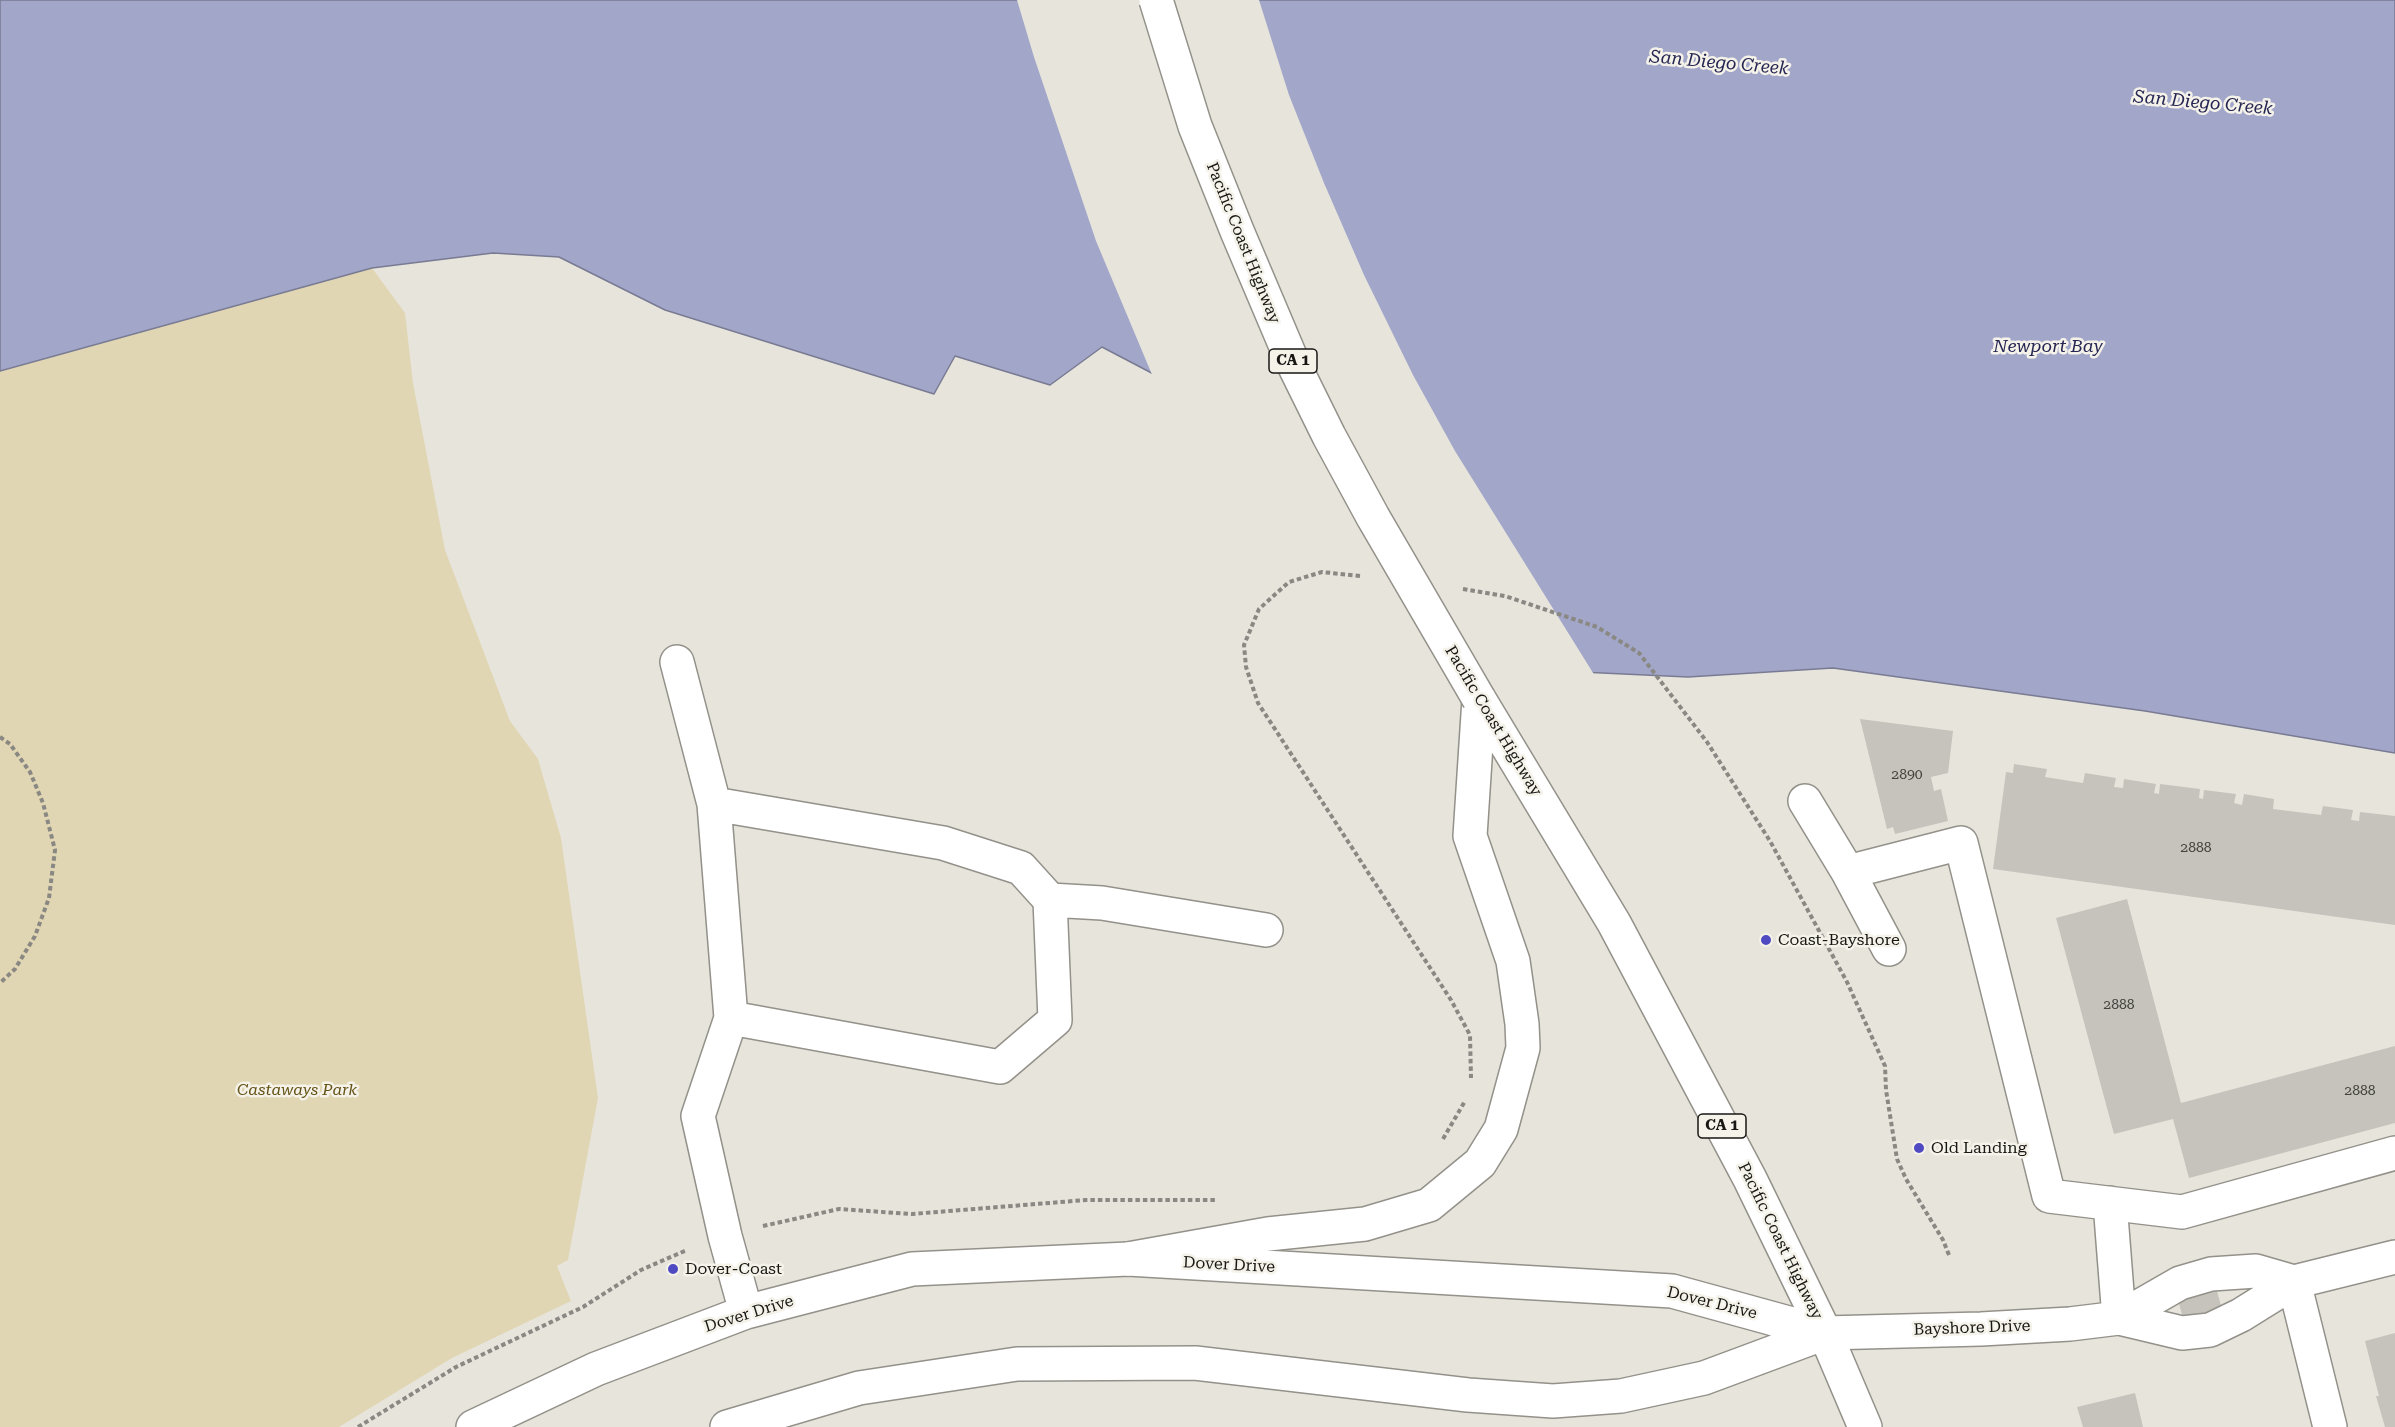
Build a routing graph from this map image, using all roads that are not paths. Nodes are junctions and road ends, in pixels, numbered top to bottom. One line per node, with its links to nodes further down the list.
1 (1156, 0): 3 (main road, Pacific Coast Highway / CA 1, bridge)
2 (677, 662): 5 (main road)
3 (1479, 699): 14 (main road); 18 (main road, Pacific Coast Highway / CA 1)
4 (1805, 801): 6 (main road)
5 (714, 804): 7 (main road); 10 (main road)
6 (1848, 872): 9 (main road); 12 (main road)
7 (1050, 900): 8 (main road); 10 (main road)
8 (1266, 930)
9 (1889, 949)
10 (731, 1018): 16 (main road)
11 (2395, 1153): 12 (main road)
12 (2110, 1203): 17 (main road)
13 (2395, 1257): 15 (main road, Bayshore Drive)
14 (1128, 1259): 16 (main road, Dover Drive); 18 (main road, Dover Drive)
15 (2294, 1282): 17 (main road, Bayshore Drive); 17 (main road, Bayshore Drive); 22 (main road)
16 (746, 1312): 19 (main road, Dover Drive)
17 (2119, 1318): 18 (main road, Bayshore Drive)
18 (1825, 1333): 20 (main road); 21 (main road, Pacific Coast Highway / CA 1)
19 (473, 1427)
20 (727, 1427)
21 (1865, 1427)
22 (2330, 1427)

